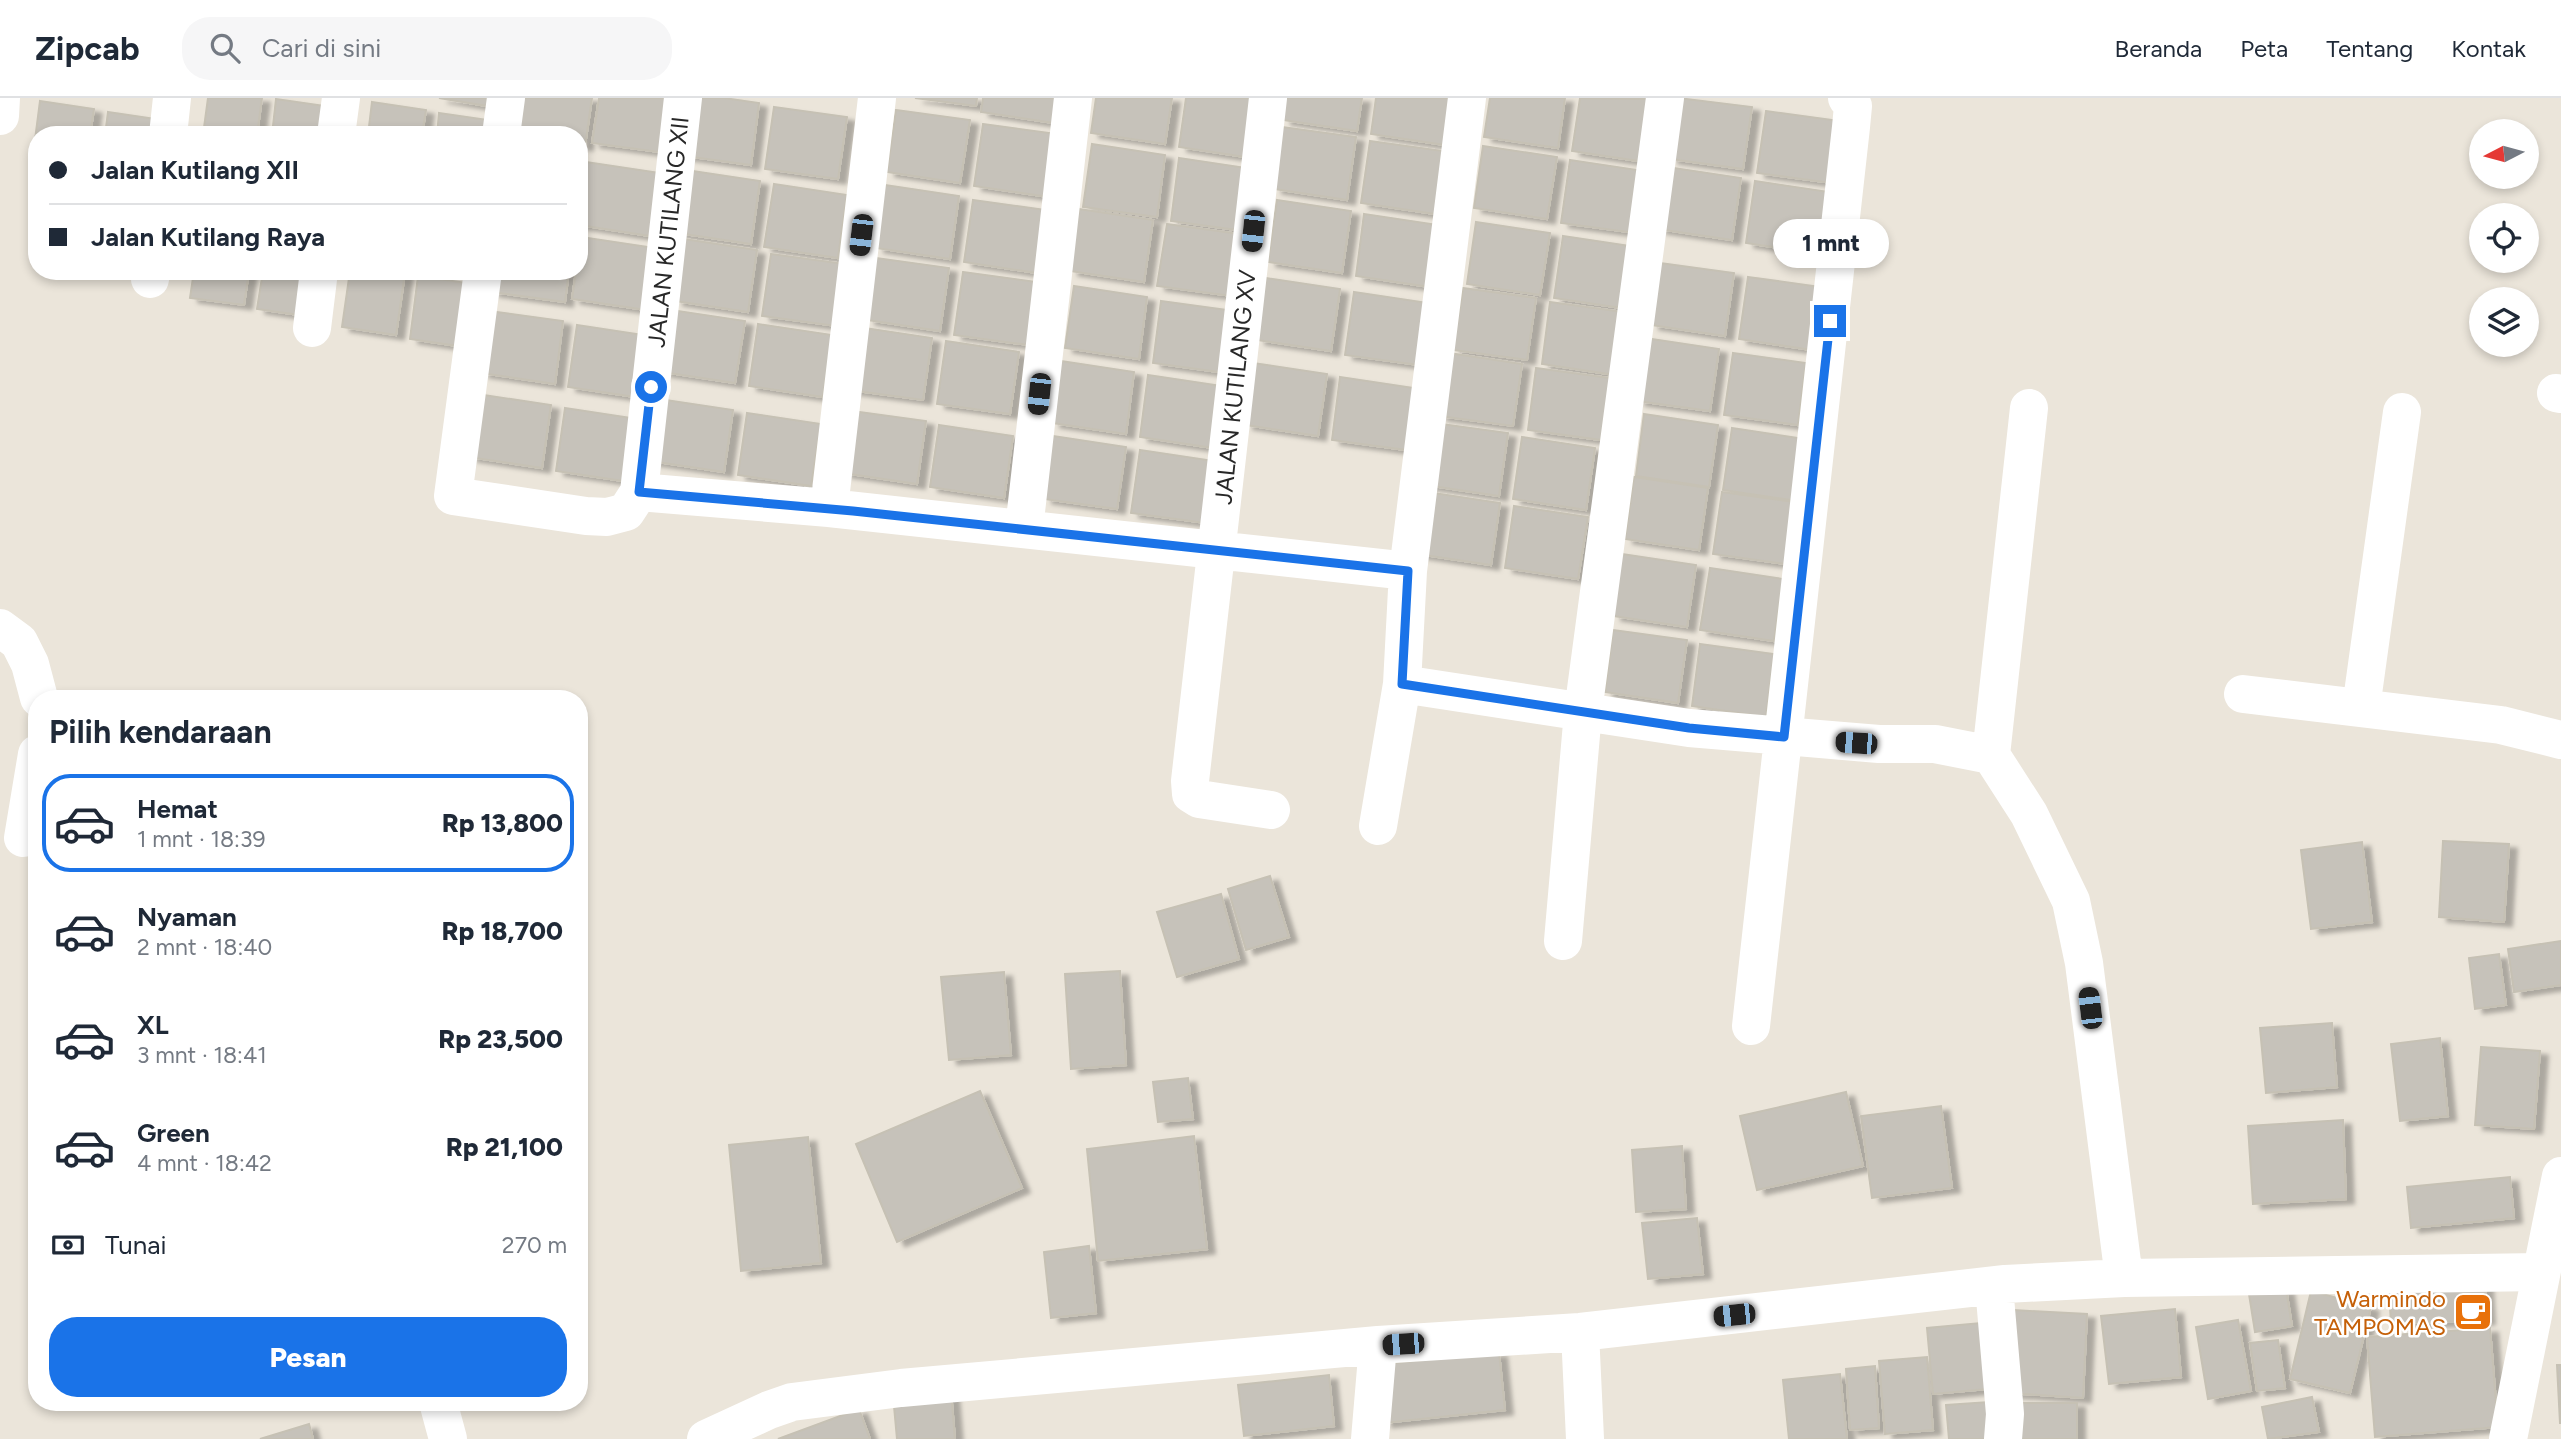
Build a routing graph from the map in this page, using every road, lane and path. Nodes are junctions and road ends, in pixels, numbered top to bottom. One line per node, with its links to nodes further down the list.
1 (1, 98): 12 (street)
2 (173, 98): 13 (street)
3 (341, 98): 14 (street)
4 (506, 98): 15 (street)
5 (683, 98): 21 (street, JALAN KUTILANG XII)
6 (877, 98): 22 (street)
7 (1073, 98): 23 (street)
8 (1268, 98): 24 (street, JALAN KUTILANG XV)
9 (1467, 98): 25 (street)
10 (1665, 98): 31 (street)
11 (1847, 98): 32 (street)
12 (0, 116)
13 (169, 126)
14 (337, 126)
15 (502, 126)
16 (318, 280): 18 (street)
17 (482, 280): 21 (street)
18 (312, 328)
19 (2029, 408): 34 (street)
20 (2402, 412): 30 (street)
21 (639, 492): 22 (street)
22 (829, 509): 23 (street)
23 (1024, 529): 24 (street)
24 (1217, 551): 25 (street); 36 (street, JALAN KUTILANG XV)
25 (1408, 571): 27 (street)
26 (0, 628): 28 (street)
27 (1402, 684): 31 (street); 37 (street)
28 (37, 690)
29 (2243, 694): 30 (street)
30 (2361, 708): 33 (street)
31 (1583, 712): 32 (street); 39 (street)
32 (1784, 737): 34 (street); 40 (street)
33 (2561, 740)
34 (1991, 755): 43 (street)
35 (28, 808): 38 (street)
36 (1271, 810)
37 (1378, 826)
38 (23, 838)
39 (1563, 941)
40 (1751, 1026)
41 (2561, 1176): 42 (street)
42 (2541, 1272): 43 (street); 53 (street)
43 (2124, 1278): 45 (street)
44 (1994, 1286): 52 (street)
45 (1580, 1332): 46 (street); 51 (street)
46 (1378, 1345): 49 (street); 50 (street)
47 (440, 1411): 48 (street)
48 (448, 1439)
49 (706, 1439)
50 (1370, 1439)
51 (1586, 1439)
52 (2003, 1439)
53 (2508, 1439)

